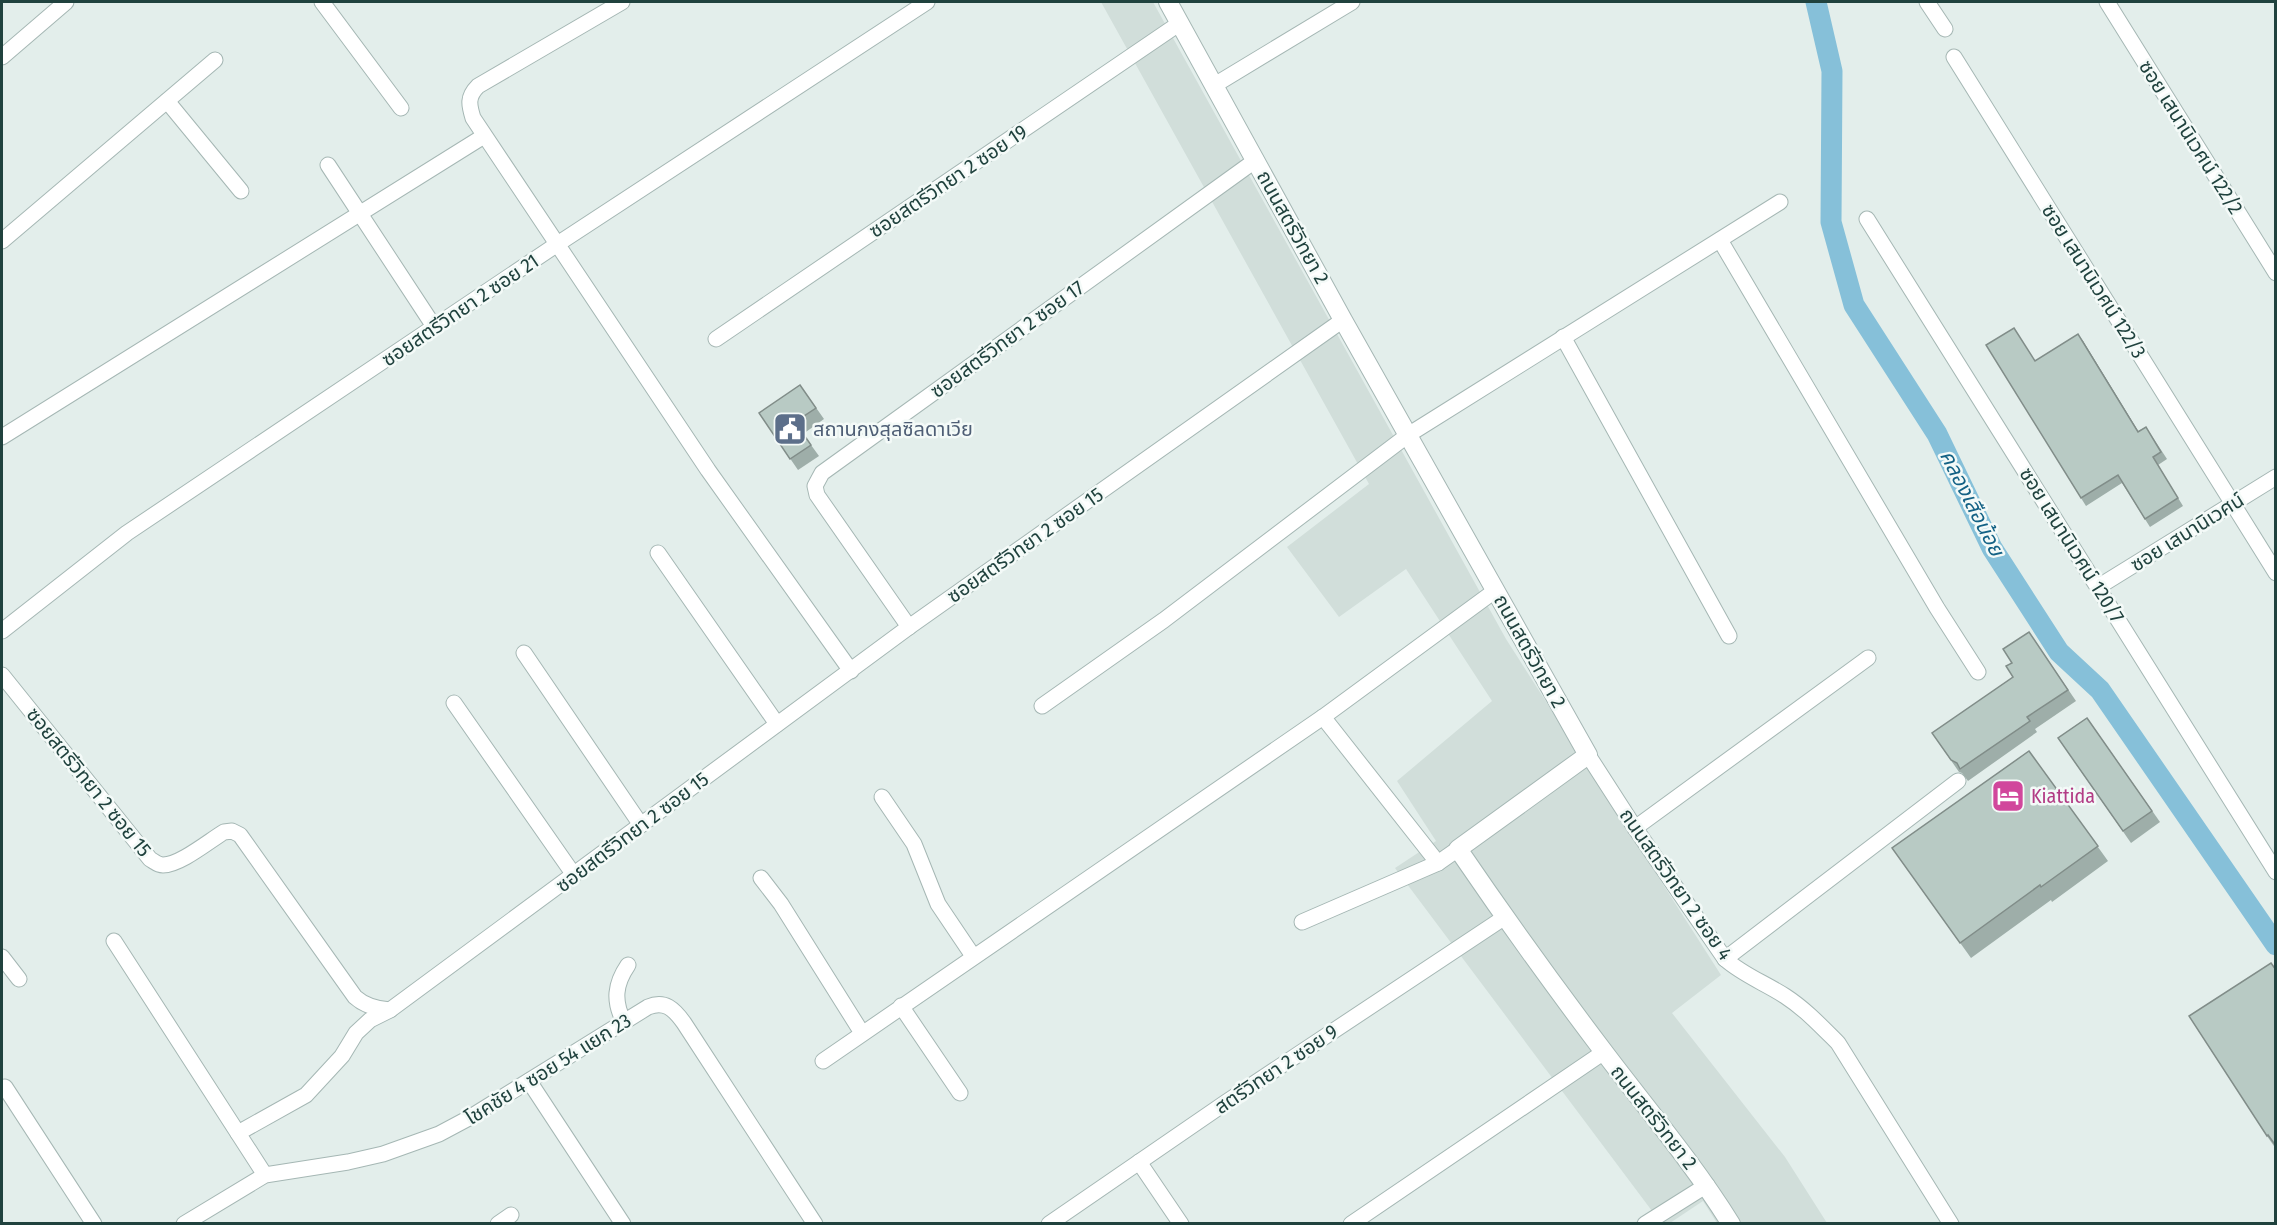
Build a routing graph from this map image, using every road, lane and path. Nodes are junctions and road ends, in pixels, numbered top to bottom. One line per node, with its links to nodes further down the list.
1 (66, 2): 11 (street)
2 (322, 2): 16 (street)
3 (621, 2): 17 (street)
4 (927, 2): 26 (street, ซอยสตรีวิทยา 2 ซอย 21)
5 (1168, 2): 9 (street, ถนนสตรีวิทยา 2)
6 (1352, 2): 14 (street)
7 (1927, 2): 10 (street)
8 (2107, 2): 27 (street, ซอย เสนานิเวศน์ 122/2)
9 (1180, 23): 14 (street, ถนนสตรีวิทยา 2); 31 (street, ซอยสตรีวิทยา 2 ซอย 19)
10 (1945, 28)
11 (2, 57)
12 (1954, 57): 35 (street, ซอย เสนานิเวศน์ 122/3)
13 (215, 60): 15 (street)
14 (1214, 86): 18 (street, ถนนสตรีวิทยา 2)
15 (167, 101): 20 (street); 25 (street)
16 (401, 108)
17 (484, 136): 22 (street); 26 (street)
18 (1256, 160): 28 (street, ถนนสตรีวิทยา 2); 40 (street, ซอยสตรีวิทยา 2 ซอย 17)
19 (328, 165): 22 (street)
20 (241, 191)
21 (1780, 202): 24 (street)
22 (359, 213): 29 (street); 33 (street)
23 (1867, 219): 38 (street, ซอย เสนานิเวศน์ 120/7)
24 (1720, 240): 30 (street); 46 (street)
25 (2, 241)
26 (556, 245): 29 (street, ซอยสตรีวิทยา 2 ซอย 21); 45 (street)
27 (2276, 273)
28 (1343, 320): 32 (street, ถนนสตรีวิทยา 2); 40 (street, ซอยสตรีวิทยา 2 ซอย 15)
29 (435, 328): 41 (street, ซอยสตรีวิทยา 2 ซอย 21)
30 (1563, 337): 32 (street); 42 (street)
31 (717, 339)
32 (1408, 435): 39 (street, ถนนสตรีวิทยา 2); 49 (street)
33 (2, 437)
34 (2276, 477): 35 (street, ซอย เสนานิเวศน์)
35 (2233, 504): 37 (street, ซอย เสนานิเวศน์ 122/3); 38 (street, ซอย เสนานิเวศน์)
36 (658, 553): 51 (street)
37 (2276, 573)
38 (2098, 587): 59 (street, ซอย เสนานิเวศน์ 120/7)
39 (1496, 590): 50 (street); 52 (street, ถนนสตรีวิทยา 2)
40 (909, 627): 45 (street, ซอยสตรีวิทยา 2 ซอย 15)
41 (2, 631)
42 (1729, 636)
43 (524, 653): 55 (street)
44 (1868, 658): 56 (street)
45 (851, 671): 51 (street, ซอยสตรีวิทยา 2 ซอย 15)
46 (1978, 672)
47 (4, 683): 71 (street, ซอยสตรีวิทยา 2 ซอย 15)
48 (454, 703): 60 (street)
49 (1042, 706)
50 (1323, 717): 58 (street); 65 (street)
51 (777, 724): 55 (street, ซอยสตรีวิทยา 2 ซอย 15)
52 (1588, 755): 56 (street, ถนนสตรีวิทยา 2 ซอย 4); 57 (street)
53 (1958, 781): 67 (street)
54 (882, 797): 65 (street)
55 (641, 825): 60 (street, ซอยสตรีวิทยา 2 ซอย 15)
56 (1635, 828): 67 (street, ถนนสตรีวิทยา 2 ซอย 4)
57 (1458, 849): 58 (street); 62 (street, ถนนสตรีวิทยา 2)
58 (1438, 863): 63 (street)
59 (2276, 872)
60 (574, 875): 71 (street, ซอยสตรีวิทยา 2 ซอย 15)
61 (761, 878): 73 (street)
62 (1505, 917): 74 (street, ถนนสตรีวิทยา 2); 80 (street, สตรีวิทยา 2 ซอย 9)
63 (1302, 922)
64 (114, 941): 79 (street)
65 (974, 956): 70 (street)
66 (2, 957): 69 (street)
67 (1725, 959): 92 (street, ถนนสตรีวิทยา 2 ซอย 4)
68 (628, 965): 72 (street)
69 (19, 979)
70 (901, 1006): 73 (street); 78 (street)
71 (390, 1010): 79 (street)
72 (624, 1022): 76 (street, โชคชัย 4 ซอย 54 แยก 23); 86 (street, โชคชัย 4 ซอย 54 แยก 23)
73 (862, 1033): 75 (street)
74 (1604, 1052): 82 (street, ถนนสตรีวิทยา 2); 89 (street)
75 (823, 1061)
76 (529, 1081): 81 (street, โชคชัย 4 ซอย 54 แยก 23); 85 (street)
77 (5, 1087): 84 (street)
78 (960, 1093)
79 (238, 1133): 81 (street)
80 (1138, 1162): 87 (street, สตรีวิทยา 2 ซอย 9); 88 (street)
81 (265, 1174): 83 (street, โชคชัย 4 ซอย 54 แยก 23)
82 (1707, 1185): 90 (street); 91 (street, ถนนสตรีวิทยา 2)
83 (188, 1223)
84 (94, 1224)
85 (623, 1224)
86 (815, 1224)
87 (1049, 1224)
88 (1182, 1224)
89 (1351, 1224)
90 (1645, 1224)
91 (1731, 1224)
92 (1951, 1224)

